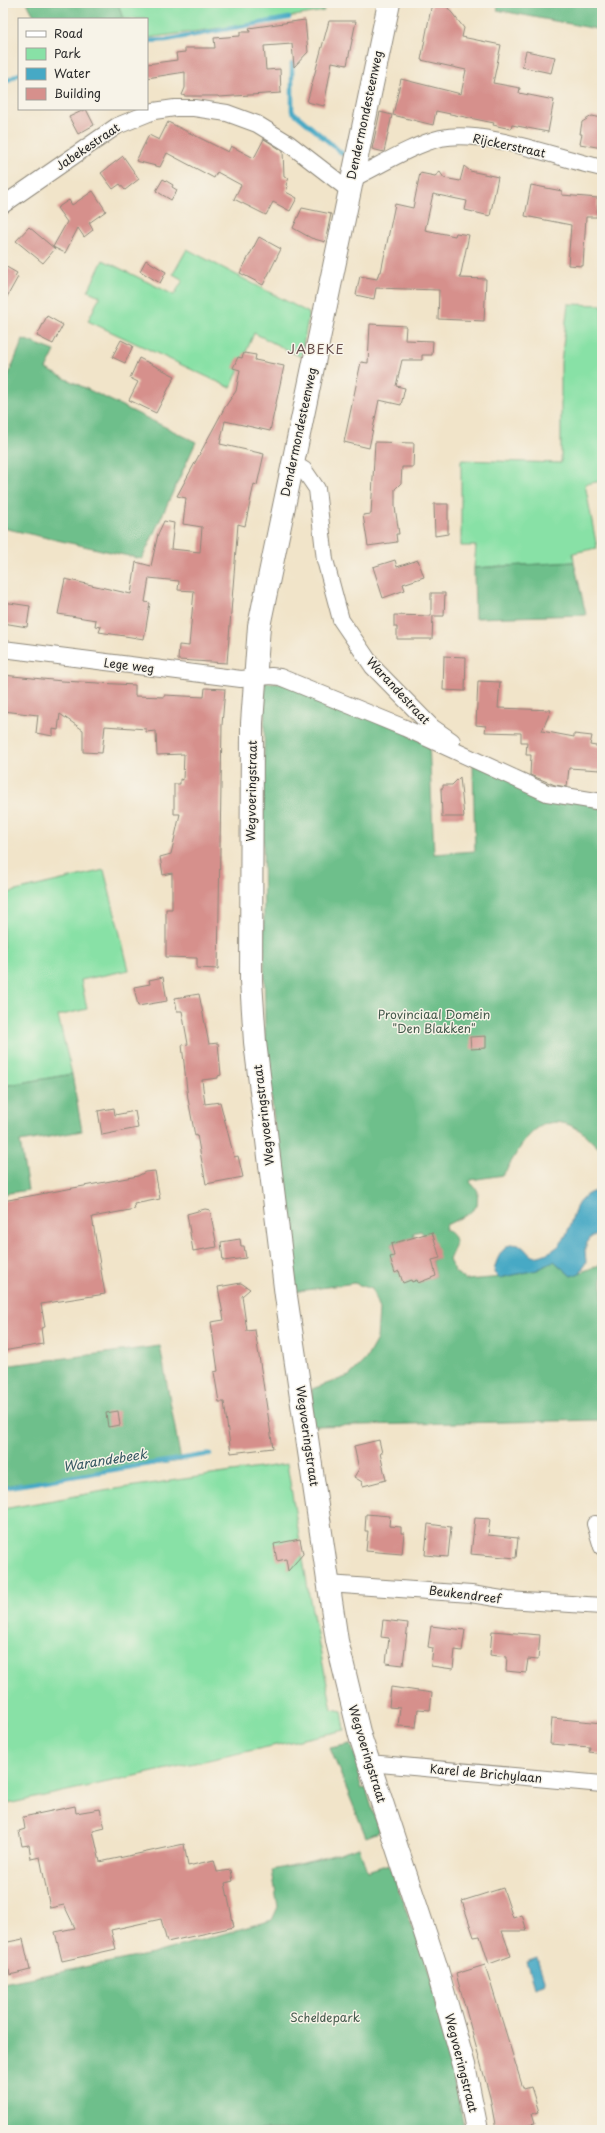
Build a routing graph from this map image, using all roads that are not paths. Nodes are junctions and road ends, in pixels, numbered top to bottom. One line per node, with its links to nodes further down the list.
1 (389, 3): 3 (main road, Dendermondesteenweg)
2 (602, 168): 3 (street, Rijckerstraat)
3 (351, 185): 4 (street, Jabekestraat); 5 (main road, Dendermondesteenweg)
4 (4, 203)
5 (292, 463): 7 (main road, Dendermondesteenweg); 9 (street, Warandestraat)
6 (3, 649): 7 (street, Lege weg)
7 (254, 678): 8 (main road, Dendermondesteenweg); 9 (street, Warandestraat)
8 (252, 723): 13 (main road, Wegvoeringstraat)
9 (488, 766): 10 (street, Warandestraat)
10 (602, 802)
11 (595, 1524): 12 (street)
12 (602, 1547)
13 (328, 1584): 14 (street, Beukendreef); 15 (main road, Wegvoeringstraat)
14 (602, 1606)
15 (369, 1764): 16 (street, Karel de Brichylaan); 17 (main road, Wegvoeringstraat)
16 (602, 1784)
17 (477, 2130)

